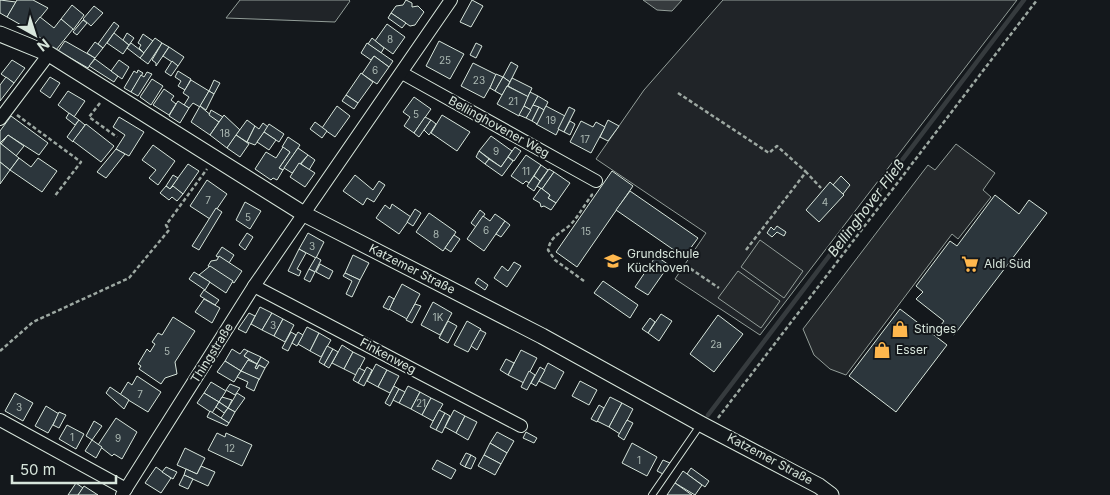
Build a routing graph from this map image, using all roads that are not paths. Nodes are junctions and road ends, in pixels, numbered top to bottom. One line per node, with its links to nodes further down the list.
1 (451, 0): 4 (street)
2 (0, 34): 3 (street, Katzemer Straße)
3 (49, 54): 5 (street); 7 (street, Katzemer Straße)
4 (402, 73): 6 (street, Bellinghovener Weg); 7 (street)
5 (0, 119)
6 (596, 181)
7 (304, 214): 8 (street, Thingstraße); 11 (street, Katzemer Straße)
8 (254, 286): 10 (street, Finkenweg); 13 (street, Thingstraße)
9 (0, 420): 13 (street)
10 (521, 426)
11 (706, 426): 12 (street, Katzemer Straße); 14 (lane)
12 (815, 490): 15 (street, Katzemer Straße)
13 (124, 492)
14 (652, 495)
15 (831, 495)

